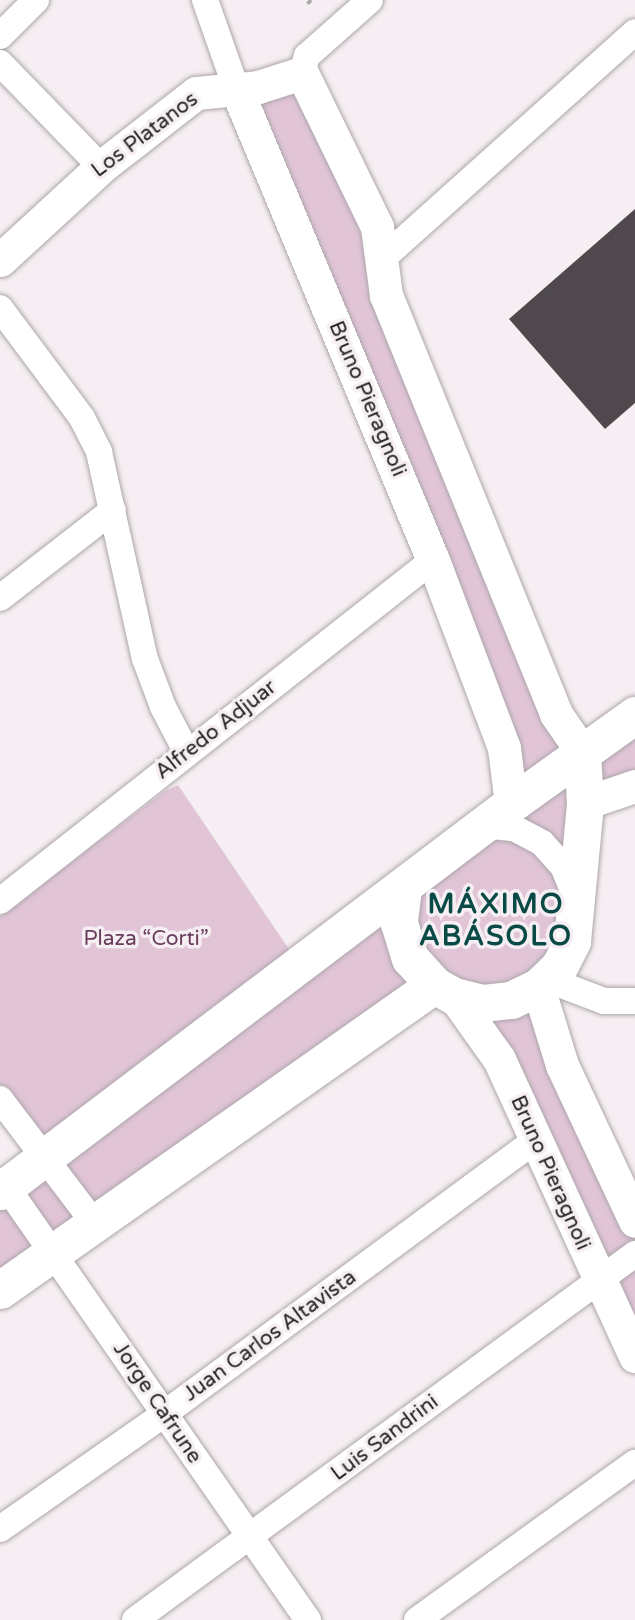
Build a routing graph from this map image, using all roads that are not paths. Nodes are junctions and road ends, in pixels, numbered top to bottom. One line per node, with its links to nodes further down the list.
1 (36, 0): 5 (street)
2 (205, 0): 8 (street, Bruno Pieragnoli)
3 (370, 0): 7 (street)
4 (635, 32): 11 (street)
5 (0, 36)
6 (0, 63): 9 (street)
7 (303, 72): 8 (street, Los Platanos); 11 (street)
8 (236, 88): 9 (street, Los Platanos); 14 (street, Bruno Pieragnoli)
9 (101, 167): 10 (street, Los Platanos)
10 (0, 260)
11 (381, 260): 17 (street)
12 (2, 314): 13 (street)
13 (113, 510): 15 (street); 18 (street)
14 (433, 560): 18 (street, Alfredo Adjuar); 21 (street, Bruno Pieragnoli)
15 (0, 598)
16 (635, 715): 17 (main road)
17 (582, 751): 20 (main road); 21 (main road)
18 (187, 753): 24 (street, Alfredo Adjuar)
19 (635, 786): 20 (street)
20 (585, 803): 23 (main road)
21 (497, 814): 22 (main road); 23 (street)
22 (403, 888): 26 (main road); 30 (main road)
23 (575, 895): 25 (main road)
24 (0, 901)
25 (542, 983): 26 (main road); 27 (street); 32 (street)
26 (444, 990): 29 (street, Bruno Pieragnoli); 33 (main road)
27 (635, 1001)
28 (0, 1099): 30 (street)
29 (537, 1139): 36 (street, Bruno Pieragnoli); 39 (street, Juan Carlos Altavista)
30 (44, 1158): 31 (main road); 33 (street)
31 (3, 1188): 34 (street, Jorge Cafrune)
32 (633, 1212)
33 (94, 1223): 34 (main road)
34 (54, 1251): 37 (main road); 39 (street, Jorge Cafrune)
35 (635, 1254): 36 (street, Luis Sandrini)
36 (598, 1279): 38 (street, Bruno Pieragnoli); 42 (street, Luis Sandrini)
37 (0, 1290)
38 (635, 1356)
39 (164, 1414): 41 (street, Juan Carlos Altavista); 42 (street, Jorge Cafrune)
40 (635, 1463): 45 (street)
41 (0, 1528)
42 (251, 1537): 43 (street, Luis Sandrini); 44 (street, Jorge Cafrune)
43 (135, 1620)
44 (308, 1620)
45 (417, 1620)

